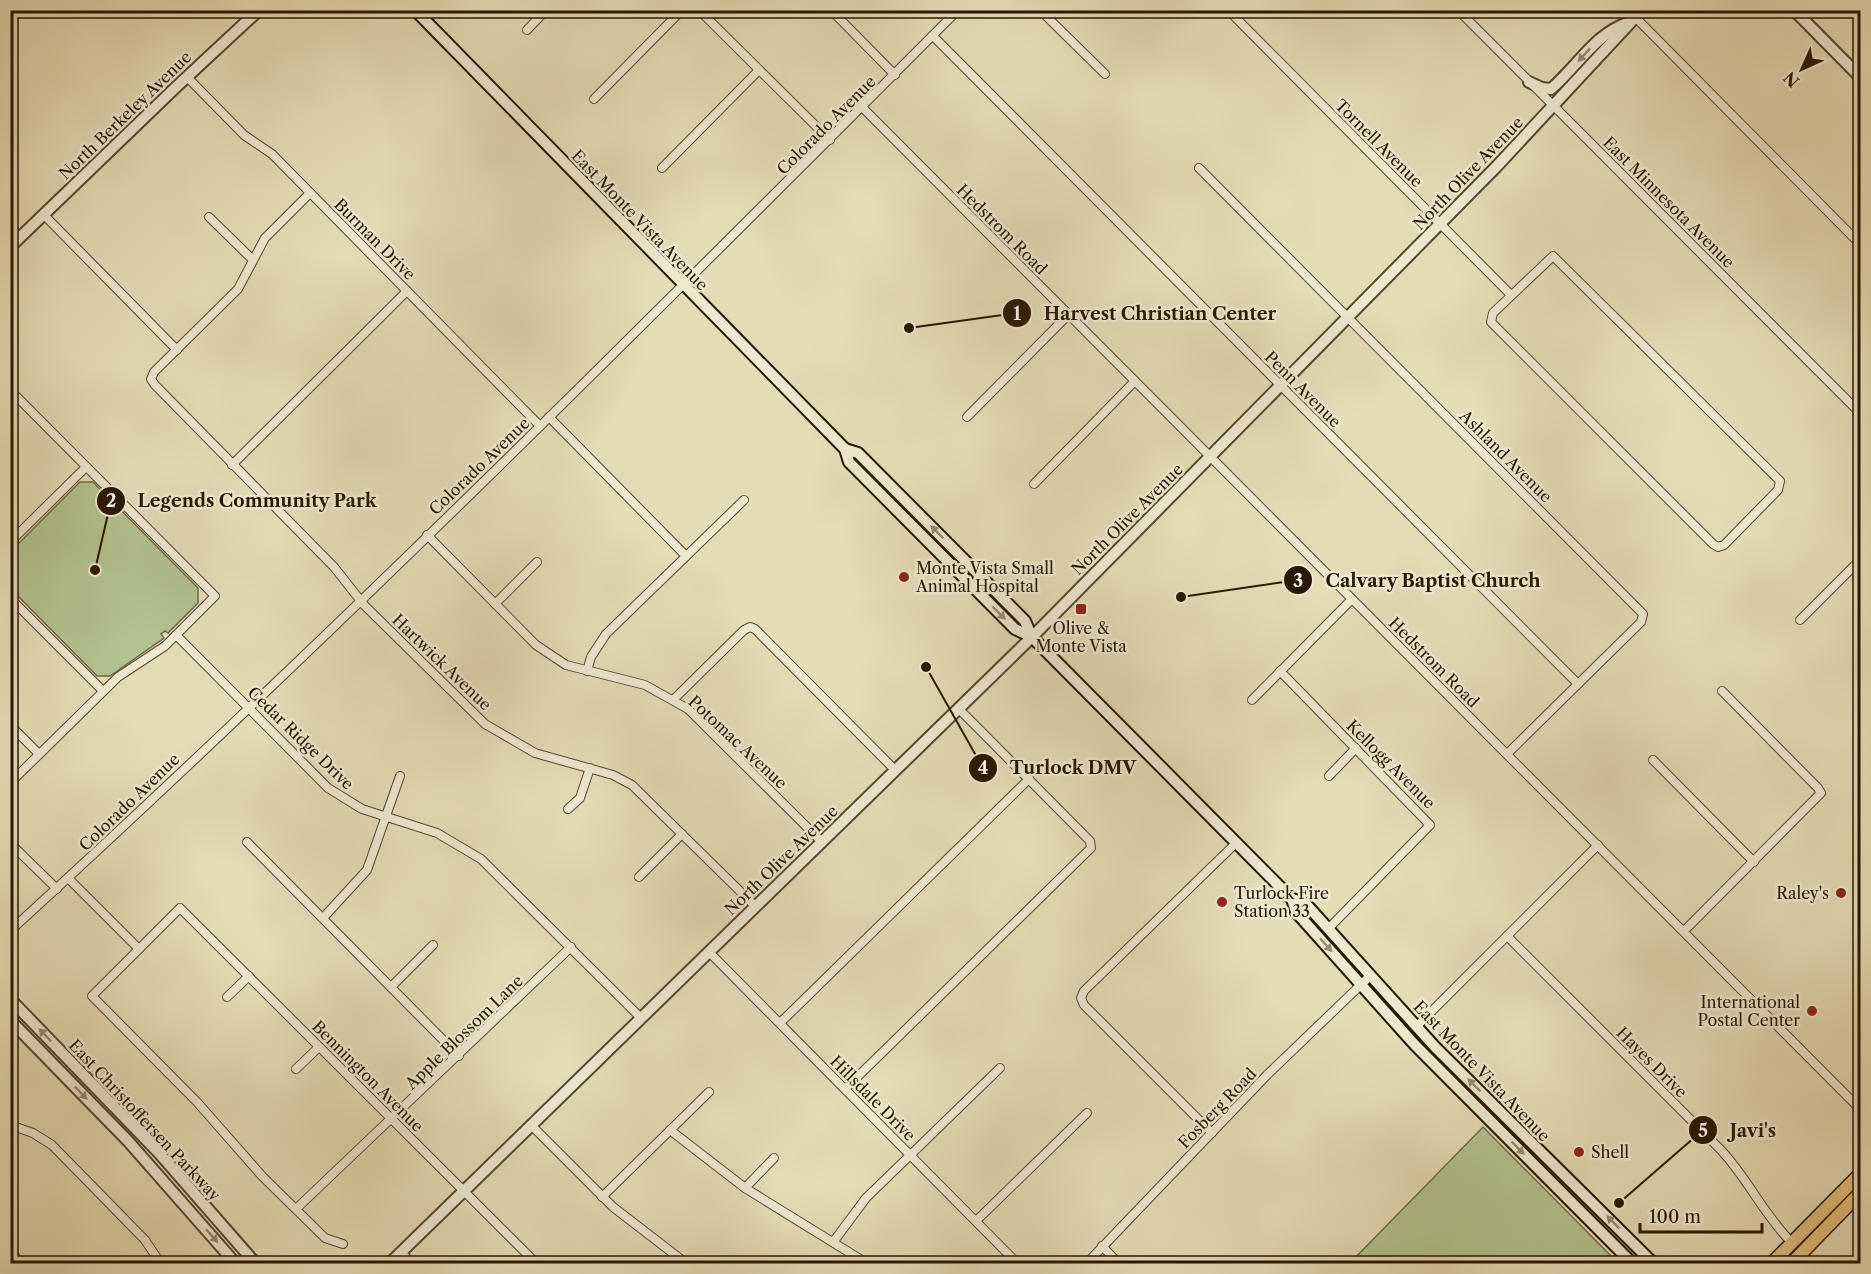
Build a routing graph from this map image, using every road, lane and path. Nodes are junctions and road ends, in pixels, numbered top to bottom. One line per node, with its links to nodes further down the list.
1 (259, 10): 18 (street, North Berkeley Avenue)
2 (415, 10): 34 (street, East Monte Vista Avenue)
3 (546, 10): 13 (street)
4 (682, 10): 21 (street)
5 (699, 10): 15 (street)
6 (831, 10): 17 (street)
7 (958, 10): 14 (street, Colorado Avenue)
8 (1040, 10): 16 (street)
9 (1228, 10): 30 (street, Tornell Avenue)
10 (1458, 10): 20 (street, East Minnesota Avenue)
11 (1794, 10): 19 (street)
12 (1636, 17): 20 (street, one-way to 20); 22 (street, North Olive Avenue); 31 (street)
13 (527, 30)
14 (933, 36): 17 (street, Colorado Avenue); 41 (street, Penn Avenue)
15 (759, 70): 24 (street); 25 (street)
16 (1104, 74)
17 (895, 75): 23 (street, Colorado Avenue)
18 (187, 77): 27 (street, Burman Drive); 28 (street, North Berkeley Avenue)
19 (1860, 77)
20 (1529, 82): 22 (street, East Minnesota Avenue)
21 (594, 99)
22 (1554, 106): 30 (street, North Olive Avenue); 43 (street, East Minnesota Avenue)
23 (862, 107): 24 (street, Colorado Avenue); 37 (street, Hedstrom Road)
24 (830, 140): 34 (street, Colorado Avenue)
25 (662, 168)
26 (1199, 168): 38 (street, Ashland Avenue)
27 (310, 193): 33 (street); 35 (street, Burman Drive)
28 (43, 214): 32 (street, North Berkeley Avenue); 39 (street)
29 (209, 217): 33 (street)
30 (1440, 224): 36 (street, Tornell Avenue); 38 (street, North Olive Avenue)
31 (1860, 244)
32 (12, 245)
33 (253, 260): 39 (street)
34 (684, 286): 44 (street, Colorado Avenue); 47 (street, East Monte Vista Avenue)
35 (407, 291): 46 (street, Burman Drive); 49 (street)
36 (1511, 296): 36 (street)
37 (1069, 314): 40 (street, Hedstrom Road); 45 (street)
38 (1347, 317): 41 (street, North Olive Avenue); 69 (street, Ashland Avenue)
39 (177, 350): 49 (street, Hartwick Avenue)
40 (1135, 381): 48 (street, Hedstrom Road); 51 (street)
41 (1281, 385): 48 (street, North Olive Avenue); 69 (street, Penn Avenue)
42 (14, 400): 50 (street)
43 (1860, 413)
44 (549, 417): 46 (street, Colorado Avenue); 57 (street)
45 (967, 417)
46 (540, 426): 55 (street, Colorado Avenue)
47 (845, 449): 52 (street, East Monte Vista Avenue); 54 (street, East Monte Vista Avenue)
48 (1210, 456): 61 (street, Hedstrom Road); 66 (street, North Olive Avenue)
49 (232, 465): 62 (street, Hartwick Avenue)
50 (86, 467): 56 (street); 65 (street)
51 (1034, 484)
52 (878, 491): 54 (street); 66 (street, East Monte Vista Avenue, one-way to 66)
53 (744, 500): 57 (street)
54 (921, 516): 66 (street, East Monte Vista Avenue, one-way to 54)
55 (427, 535): 62 (street, Colorado Avenue); 63 (street, Potomac Avenue)
56 (10, 542)
57 (686, 556): 67 (street)
58 (1860, 560): 64 (street)
59 (537, 562): 63 (street)
60 (10, 598): 70 (street)
61 (1352, 599): 68 (street); 79 (street, Hedstrom Road)
62 (359, 600): 74 (street, Colorado Avenue); 81 (street, Hartwick Avenue)
63 (495, 604): 67 (street, Potomac Avenue)
64 (1800, 620)
65 (176, 635): 70 (street); 74 (street, Cedar Ridge Drive)
66 (1032, 637): 75 (street, North Olive Avenue); 93 (street, East Monte Vista Avenue)
67 (587, 671): 73 (street, Potomac Avenue)
68 (1280, 671): 72 (street); 77 (street, Kellogg Avenue)
69 (1578, 684): 79 (street)
70 (103, 691): 78 (street)
71 (1722, 691): 95 (street)
72 (1252, 699)
73 (674, 700): 82 (street); 90 (street, Potomac Avenue)
74 (248, 707): 88 (street, Cedar Ridge Drive); 97 (street, Colorado Avenue)
75 (958, 708): 82 (street, North Olive Avenue); 85 (street)
76 (10, 725): 78 (street)
77 (1356, 748): 84 (street); 102 (street, Kellogg Avenue)
78 (39, 754): 86 (street)
79 (1507, 754): 94 (street, Hedstrom Road)
80 (1653, 760): 95 (street)
81 (590, 768): 87 (street); 89 (street, Hartwick Avenue)
82 (895, 770): 90 (street, North Olive Avenue)
83 (400, 776): 88 (street)
84 (1329, 776)
85 (1029, 779): 118 (street); 124 (street)
86 (10, 783)
87 (568, 809)
88 (387, 817): 101 (street); 107 (street, Cedar Ridge Drive)
89 (682, 834): 96 (street); 100 (street, Hartwick Avenue)
90 (821, 841): 100 (street, North Olive Avenue)
91 (248, 842): 101 (street)
92 (10, 843): 98 (street)
93 (1236, 843): 99 (street, East Monte Vista Avenue); 132 (street)
94 (1598, 845): 104 (street, Hedstrom Road); 105 (street)
95 (1754, 862): 104 (street)
96 (639, 877)
97 (68, 878): 98 (street, Colorado Avenue); 108 (street)
98 (57, 889): 103 (street, Colorado Avenue)
99 (1292, 899): 102 (street, East Monte Vista Avenue); 112 (street, East Monte Vista Avenue, one-way to 112)
100 (755, 906): 109 (street, North Olive Avenue)
101 (323, 918): 113 (street)
102 (1329, 928): 110 (street, East Monte Vista Avenue)
103 (10, 931)
104 (1684, 931): 126 (street, Hedstrom Road)
105 (1507, 936): 119 (street); 143 (street, Hayes Drive)
106 (433, 945): 113 (street)
107 (571, 947): 116 (street, Cedar Ridge Drive); 121 (street, Apple Blossom Lane)
108 (139, 949): 111 (street, Bennington Avenue); 140 (street)
109 (709, 952): 116 (street, North Olive Avenue); 118 (street, Hillsdale Drive)
110 (1371, 975): 112 (street, Fosberg Road); 119 (street, East Monte Vista Avenue)
111 (249, 976): 114 (street); 120 (street, Bennington Avenue)
112 (1362, 985): 132 (street, Fosberg Road); 159 (street, East Monte Vista Avenue, one-way to 159)
113 (390, 987): 121 (street)
114 (227, 998)
115 (10, 999): 151 (street, East Christoffersen Parkway, one-way to 115)
116 (641, 1018): 130 (street, North Olive Avenue)
117 (10, 1020): 150 (street, East Christoffersen Parkway, one-way to 150)
118 (780, 1023): 124 (street, Hillsdale Drive)
119 (1416, 1027): 160 (street, East Monte Vista Avenue, one-way to 119)
120 (319, 1047): 123 (street); 128 (street, Bennington Avenue)
121 (459, 1056): 128 (street, Apple Blossom Lane)
122 (1000, 1068): 133 (street)
123 (296, 1069)
124 (845, 1089): 133 (street, Hillsdale Drive)
125 (709, 1092): 131 (street)
126 (1860, 1109)
127 (1087, 1113): 141 (street)
128 (391, 1119): 137 (street, Bennington Avenue); 140 (street, Apple Blossom Lane)
129 (10, 1125): 149 (street)
130 (532, 1126): 137 (street, North Olive Avenue); 139 (street)
131 (670, 1130): 136 (street); 139 (street)
132 (1212, 1133): 145 (street, Fosberg Road)
133 (911, 1155): 141 (street, Hillsdale Drive); 142 (street)
134 (774, 1158): 136 (street)
135 (1860, 1174): 143 (main road)
136 (745, 1188): 142 (street)
137 (465, 1191): 147 (street, North Olive Avenue); 153 (street, Bennington Avenue)
138 (1860, 1193): 162 (main road)
139 (602, 1197): 154 (street)
140 (296, 1209): 144 (street)
141 (976, 1221): 156 (street, Hillsdale Drive)
142 (834, 1241): 155 (street)
143 (1791, 1242): 161 (main road)
144 (343, 1244)
145 (1102, 1246): 157 (street, Fosberg Road); 158 (street)
146 (10, 1248): 148 (street)
147 (392, 1260): 152 (street)
148 (20, 1263)
149 (161, 1263)
150 (236, 1263)
151 (256, 1263)
152 (412, 1263)
153 (537, 1263)
154 (687, 1263)
155 (868, 1263)
156 (1018, 1263)
157 (1086, 1263)
158 (1119, 1263)
159 (1633, 1263)
160 (1654, 1263)
161 (1771, 1263)
162 (1791, 1263)

